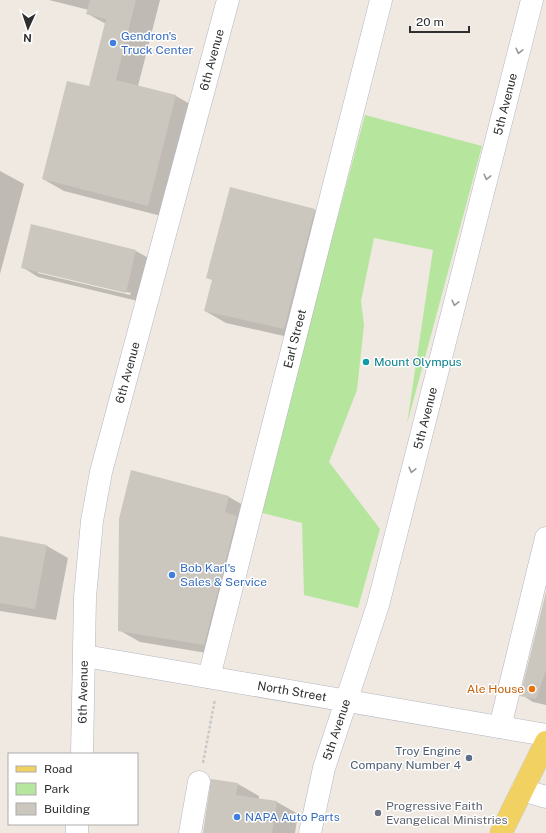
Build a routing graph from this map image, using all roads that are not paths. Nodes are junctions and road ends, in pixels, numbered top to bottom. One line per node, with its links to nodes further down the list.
1 (228, 0): 5 (street, 6th Avenue)
2 (381, 0): 6 (street, Earl Street)
3 (532, 0): 7 (street, 5th Avenue, one-way to 7)
4 (546, 538): 8 (street)
5 (85, 656): 6 (street, North Street); 11 (street, 6th Avenue)
6 (214, 678): 7 (street, North Street)
7 (347, 701): 8 (street, North Street); 16 (street, 5th Avenue)
8 (500, 727): 9 (street, North Street)
9 (546, 735)
10 (546, 742): 13 (main road)
11 (82, 753)
12 (199, 782): 15 (street)
13 (522, 790): 14 (street); 17 (main road)
14 (546, 797)
15 (190, 833)
16 (310, 833)
17 (502, 833)

